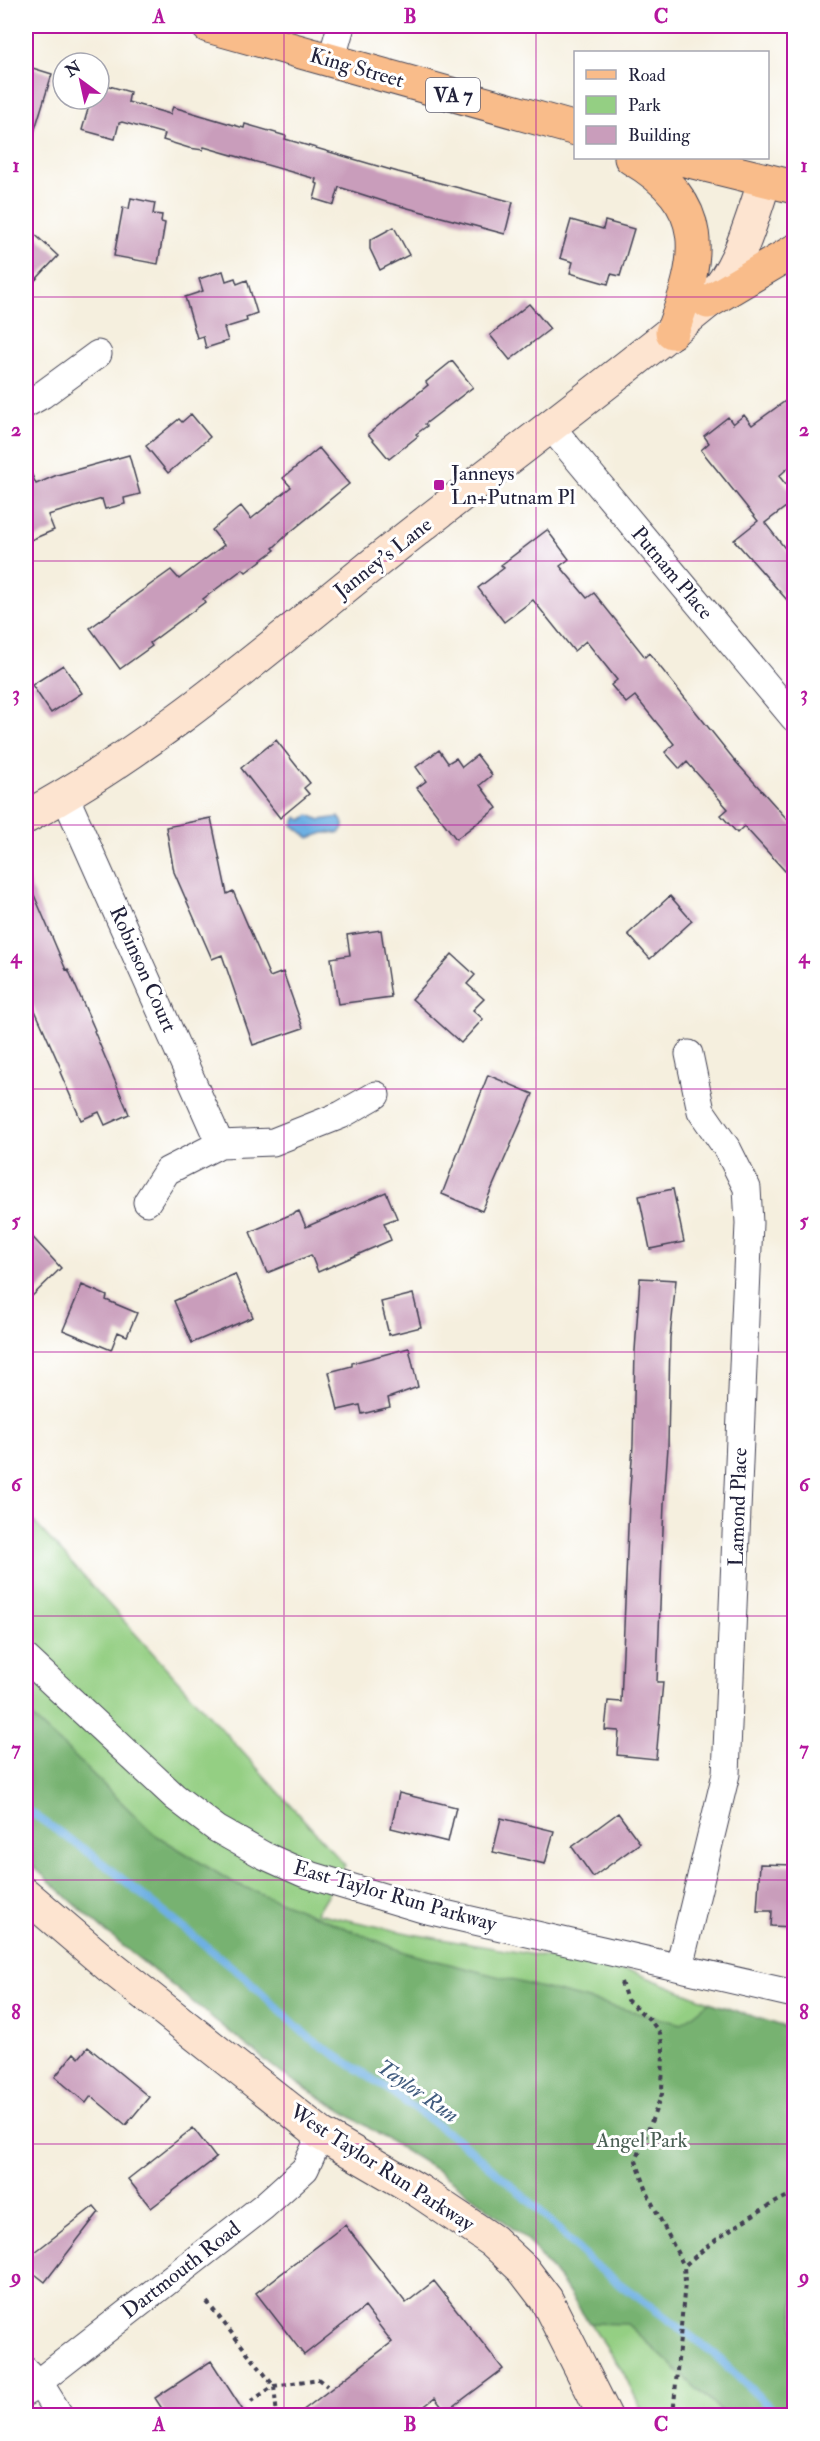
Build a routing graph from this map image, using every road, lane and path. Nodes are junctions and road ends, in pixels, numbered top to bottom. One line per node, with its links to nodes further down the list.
1 (208, 26): 3 (main road, King Street / VA 7)
2 (341, 26): 3 (street)
3 (331, 61): 4 (main road, King Street / VA 7)
4 (574, 128)
5 (632, 159): 10 (main road)
6 (681, 159): 7 (main road)
7 (780, 183): 9 (main road, Janney's Lane)
8 (795, 251): 9 (main road)
9 (708, 302): 10 (main road, Janney's Lane)
10 (672, 332): 13 (main road, Janney's Lane)
11 (98, 354): 12 (street)
12 (26, 404)
13 (551, 427): 14 (street, Putnam Place); 15 (main road, Janney's Lane)
14 (795, 718)
15 (65, 796): 16 (main road, Janney's Lane); 19 (street, Robinson Court)
16 (26, 817)
17 (689, 1054): 23 (street, Lamond Place)
18 (376, 1095): 19 (street)
19 (220, 1144): 20 (street)
20 (147, 1203)
21 (26, 1658): 23 (street, East Taylor Run Parkway)
22 (26, 1895): 26 (main road, West Taylor Run Parkway)
23 (679, 1967): 25 (street, East Taylor Run Parkway)
24 (619, 1972): 28 (path)
25 (795, 1994)
26 (321, 2134): 30 (street, Dartmouth Road); 36 (main road, West Taylor Run Parkway)
27 (795, 2193): 28 (path)
28 (684, 2266): 37 (path)
29 (207, 2302): 31 (path)
30 (29, 2382): 34 (street)
31 (274, 2386): 32 (path); 33 (path); 35 (path)
32 (327, 2386)
33 (251, 2401)
34 (60, 2415)
35 (278, 2415)
36 (605, 2415)
37 (673, 2415)

